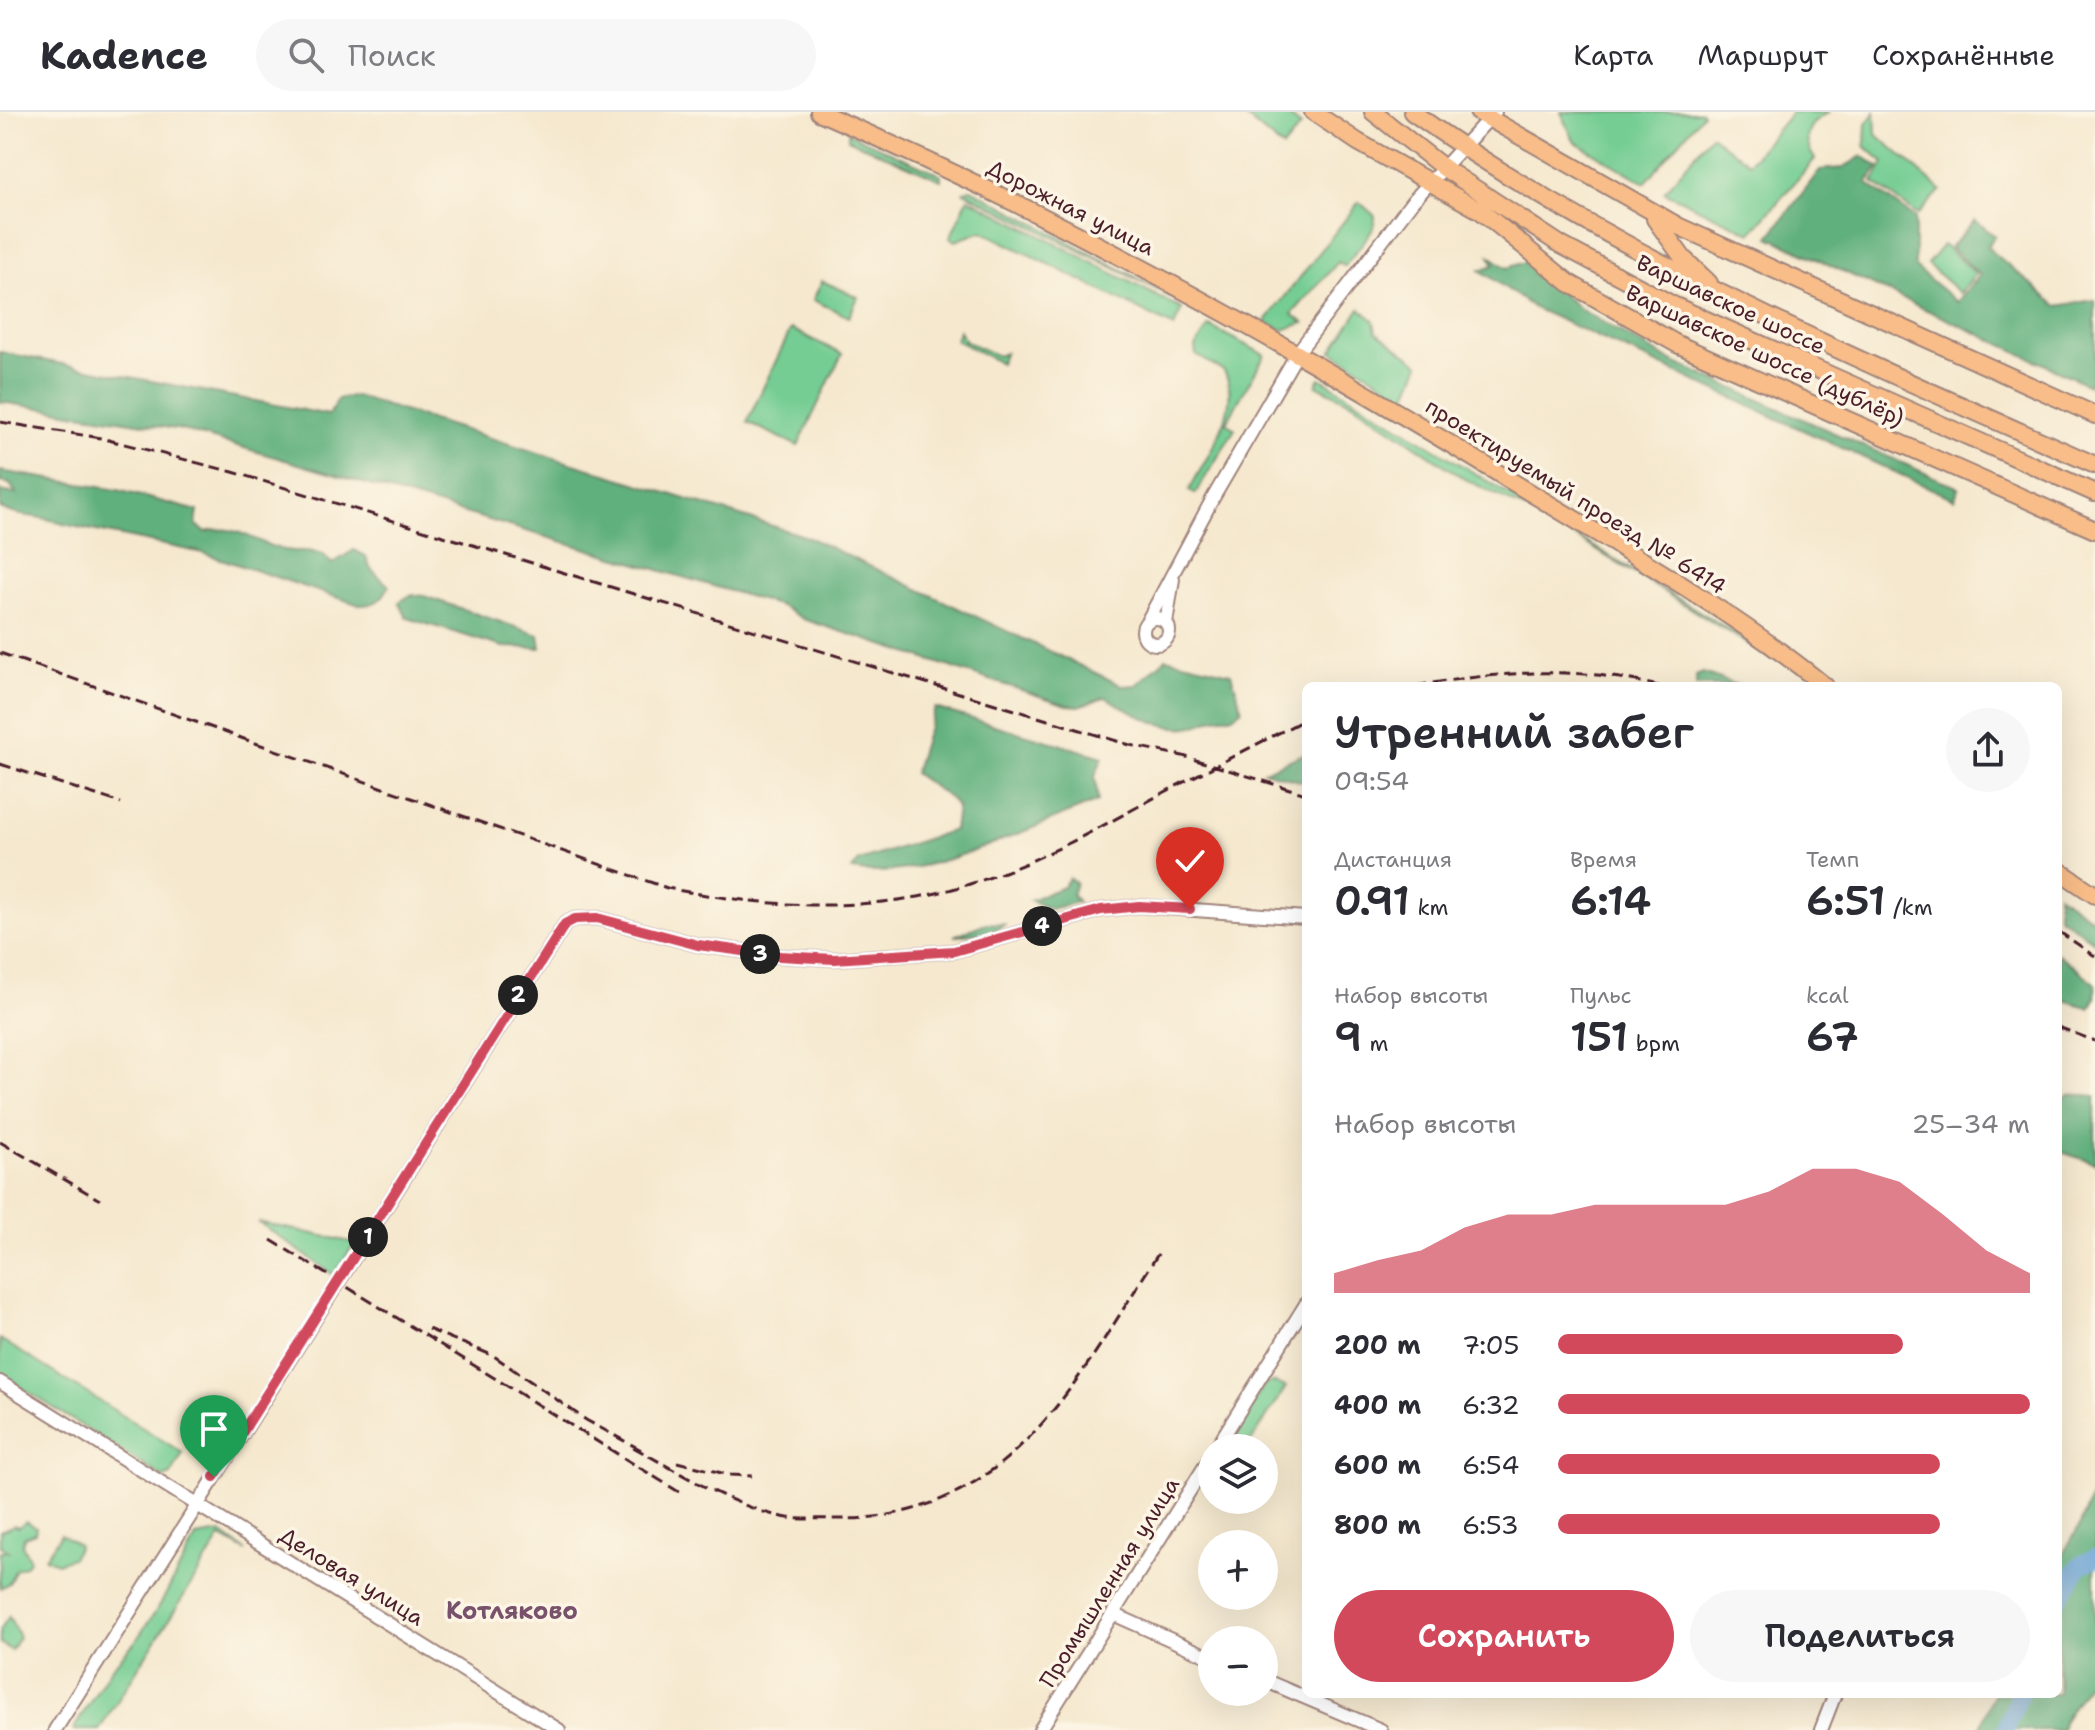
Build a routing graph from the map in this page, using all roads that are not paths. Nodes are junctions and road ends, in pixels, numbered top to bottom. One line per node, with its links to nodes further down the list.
1 (819, 112): 11 (main road, Дорожная улица)
2 (1313, 112): 8 (main road, Варшавское шоссе (дублёр))
3 (1373, 112): 7 (main road, Варшавское шоссе)
4 (1412, 112): 6 (main road, Варшавское шоссе)
5 (1488, 114): 6 (street); 9 (main road)
6 (1462, 147): 7 (street); 10 (main road, Варшавское шоссе)
7 (1444, 168): 8 (street); 14 (main road, Варшавское шоссе)
8 (1431, 181): 11 (street); 15 (main road, Варшавское шоссе (дублёр))
9 (1646, 210): 10 (main road); 12 (main road)
10 (1721, 296): 13 (main road, Варшавское шоссе)
11 (1298, 352): 16 (street); 19 (main road, проектируемый проезд № 6414)
12 (2095, 415)
13 (2095, 465)
14 (2095, 493)
15 (2095, 530)
16 (1174, 569): 17 (street); 18 (street)
17 (1147, 622): 18 (street); 18 (street)
18 (1166, 623)
19 (1820, 682)
20 (2062, 873): 21 (main road)
21 (2095, 895)
22 (1302, 918): 27 (street)
23 (1302, 1310): 25 (street)
24 (0, 1382): 27 (street, Деловая улица)
25 (1225, 1434)
26 (1198, 1477): 28 (street, Промышленная улица)
27 (198, 1505): 34 (street); 35 (street, Деловая улица)
28 (1113, 1614): 29 (street); 36 (street, Промышленная улица)
29 (1198, 1652)
30 (1278, 1686): 31 (street)
31 (1302, 1696)
32 (1306, 1698): 37 (street)
33 (1833, 1698): 38 (street)
34 (55, 1730)
35 (559, 1730)
36 (1040, 1730)
37 (1381, 1730)
38 (1821, 1730)

